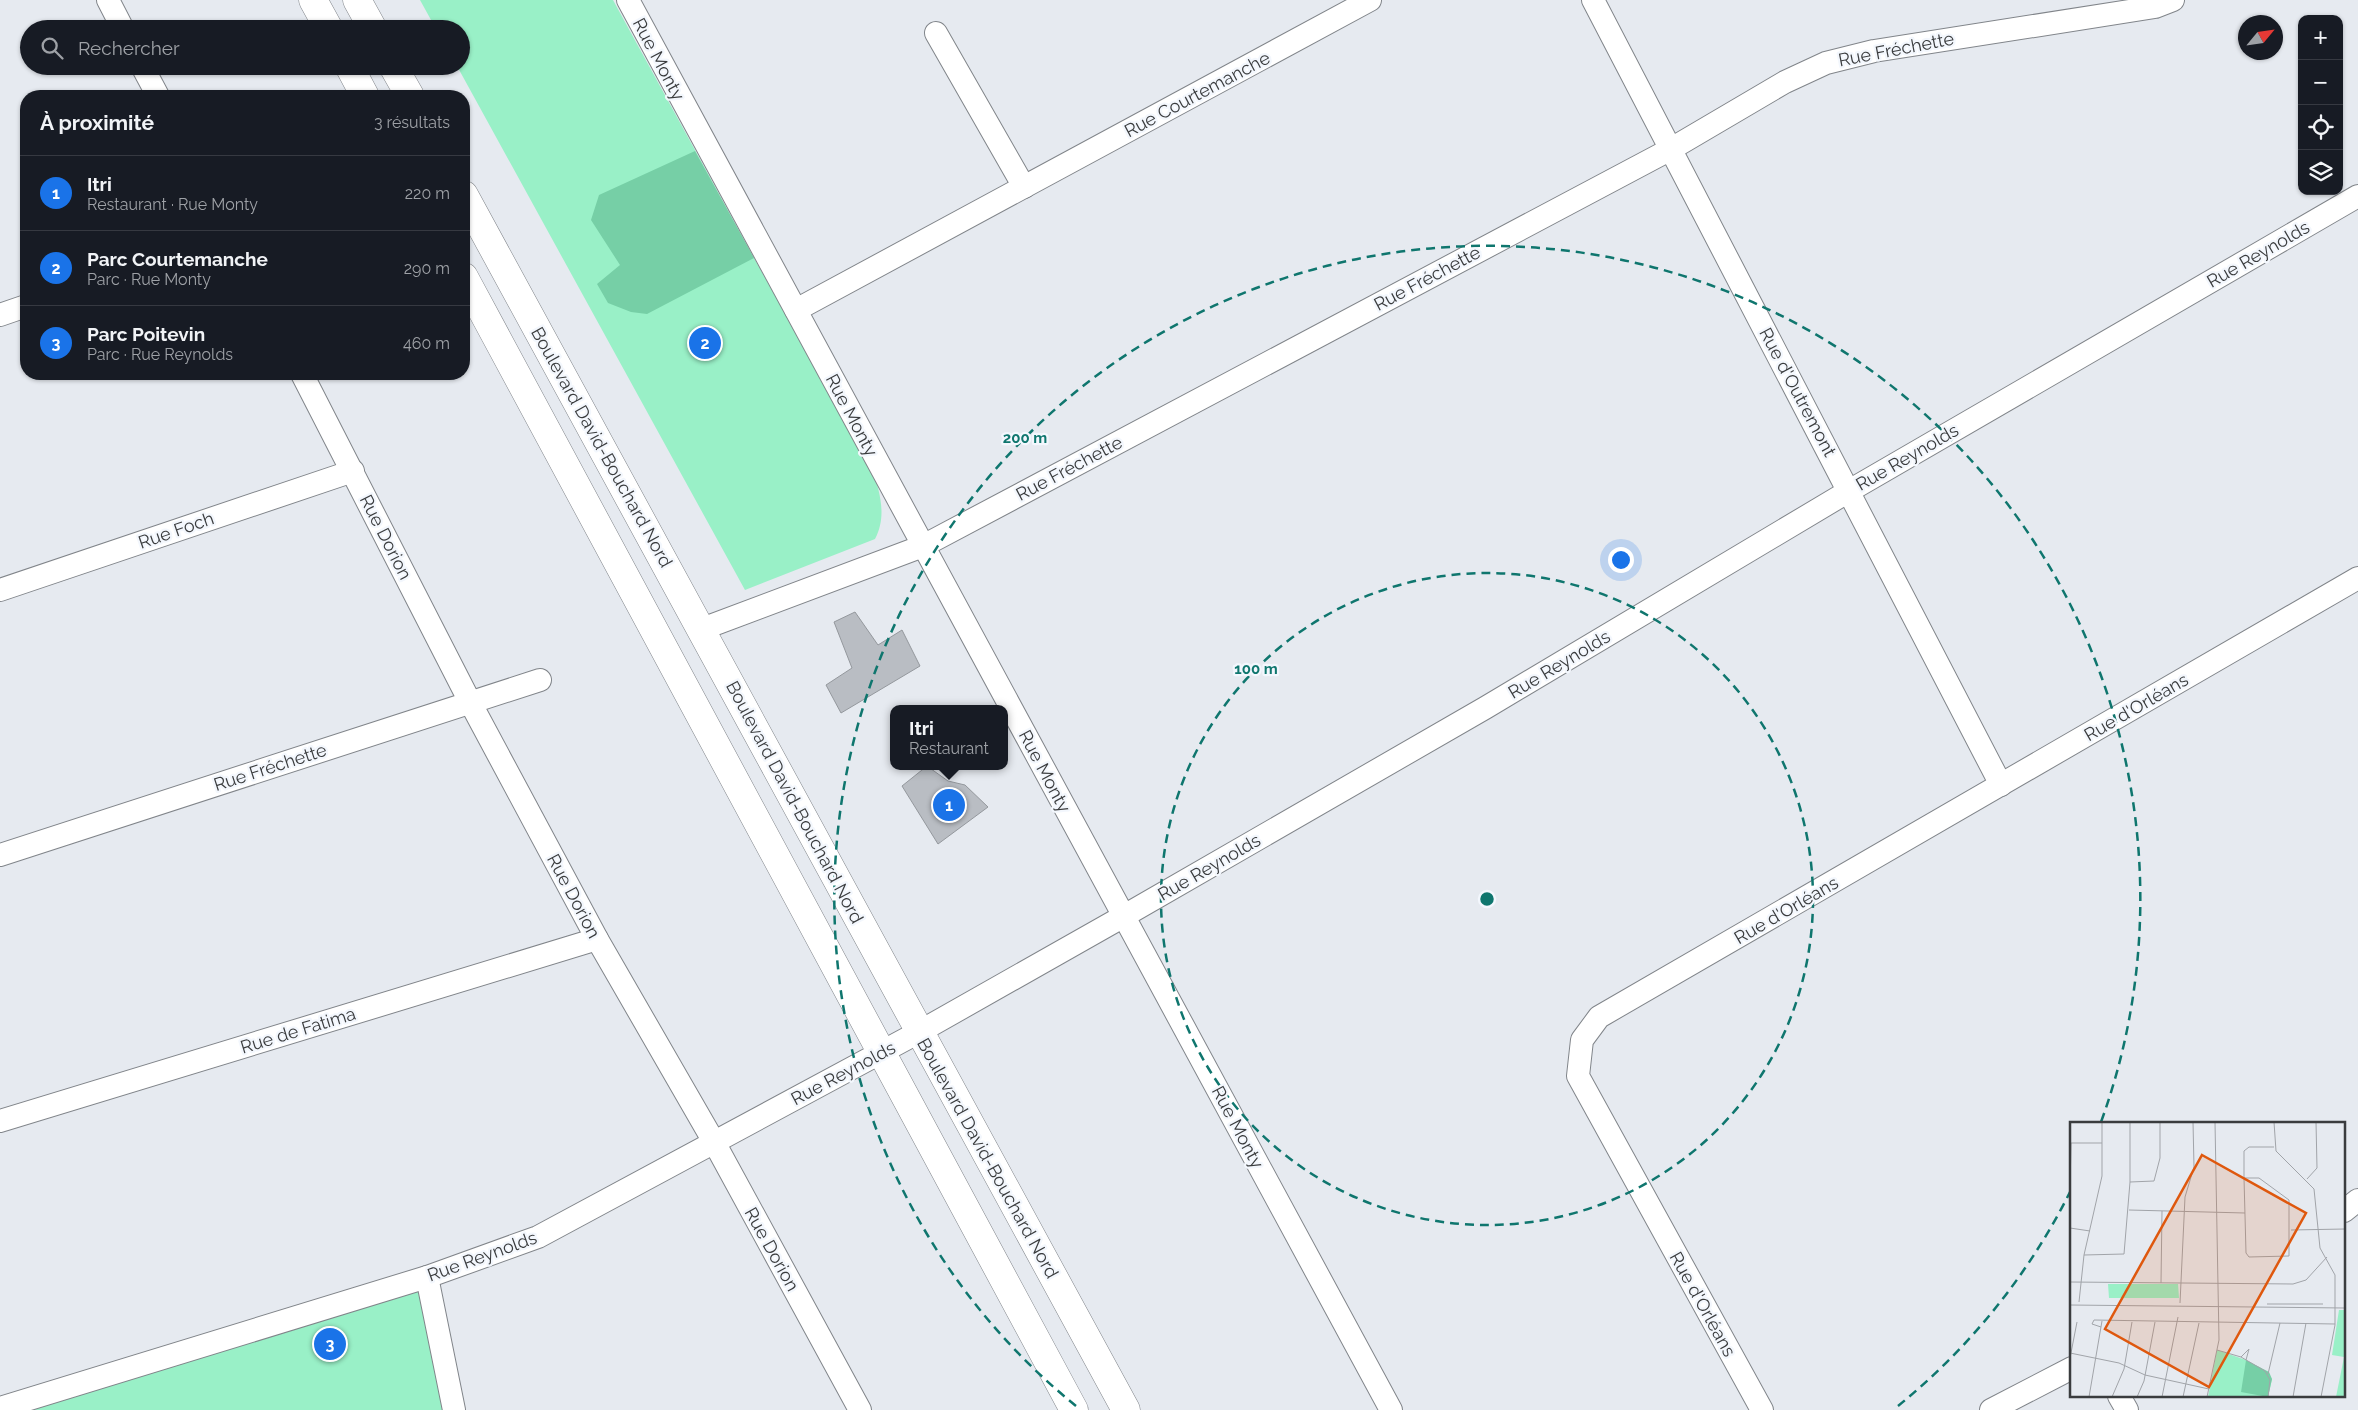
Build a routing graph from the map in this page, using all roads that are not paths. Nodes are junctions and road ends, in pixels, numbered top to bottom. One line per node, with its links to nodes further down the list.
1 (108, 0): 8 (street)
2 (313, 0): 9 (highway)
3 (357, 0): 10 (highway)
4 (628, 0): 24 (street, Rue Monty)
5 (1370, 0): 19 (street, Rue Courtemanche)
6 (1593, 0): 18 (street, Rue d'Outremont)
7 (2173, 0): 18 (street, Rue Fréchette)
8 (118, 20)
9 (324, 20)
10 (368, 20)
11 (936, 33): 19 (street)
12 (147, 75): 15 (street)
13 (354, 75): 16 (highway)
14 (398, 75): 17 (highway)
15 (155, 90)
16 (363, 90)
17 (407, 90)
18 (1671, 149): 28 (street, Rue d'Outremont); 29 (street, Rue Fréchette)
19 (1024, 187): 24 (street, Rue Courtemanche)
20 (2358, 196): 28 (street, Rue Reynolds)
21 (470, 206): 32 (highway, Boulevard David-Bouchard Nord)
22 (470, 288): 40 (highway)
23 (20, 308): 25 (street)
24 (796, 310): 29 (street, Rue Monty)
25 (0, 315)
26 (305, 380): 27 (street, Rue Dorion)
27 (353, 471): 31 (street, Rue Foch); 34 (street, Rue Dorion)
28 (1849, 491): 35 (street, Rue d'Outremont); 37 (street, Rue Reynolds)
29 (923, 546): 32 (street, Rue Fréchette); 37 (street, Rue Monty)
30 (2358, 578): 35 (street, Rue d'Orléans)
31 (0, 590)
32 (702, 629): 39 (highway, Boulevard David-Bouchard Nord)
33 (540, 680): 34 (street, Rue Fréchette)
34 (470, 702): 36 (street, Rue Fréchette); 38 (street, Rue Dorion)
35 (2002, 785): 54 (street, Rue d'Orléans)
36 (0, 854)
37 (1124, 916): 39 (street, Rue Reynolds); 53 (street, Rue Monty)
38 (596, 939): 41 (street, Rue de Fatima); 42 (street, Rue Dorion)
39 (919, 1032): 40 (street, Rue Reynolds); 52 (highway, Boulevard David-Bouchard Nord)
40 (882, 1052): 42 (street, Rue Reynolds); 51 (highway)
41 (0, 1121)
42 (714, 1142): 45 (street, Rue Reynolds); 50 (street, Rue Dorion)
43 (2358, 1200): 44 (street)
44 (2346, 1210)
45 (427, 1277): 48 (street, Rue Reynolds); 49 (street)
46 (2070, 1369): 55 (street)
47 (2120, 1398): 56 (street)
48 (0, 1408)
49 (454, 1410)
50 (860, 1410)
51 (1074, 1410)
52 (1126, 1410)
53 (1391, 1410)
54 (1762, 1410)
55 (1991, 1410)
56 (2127, 1410)

